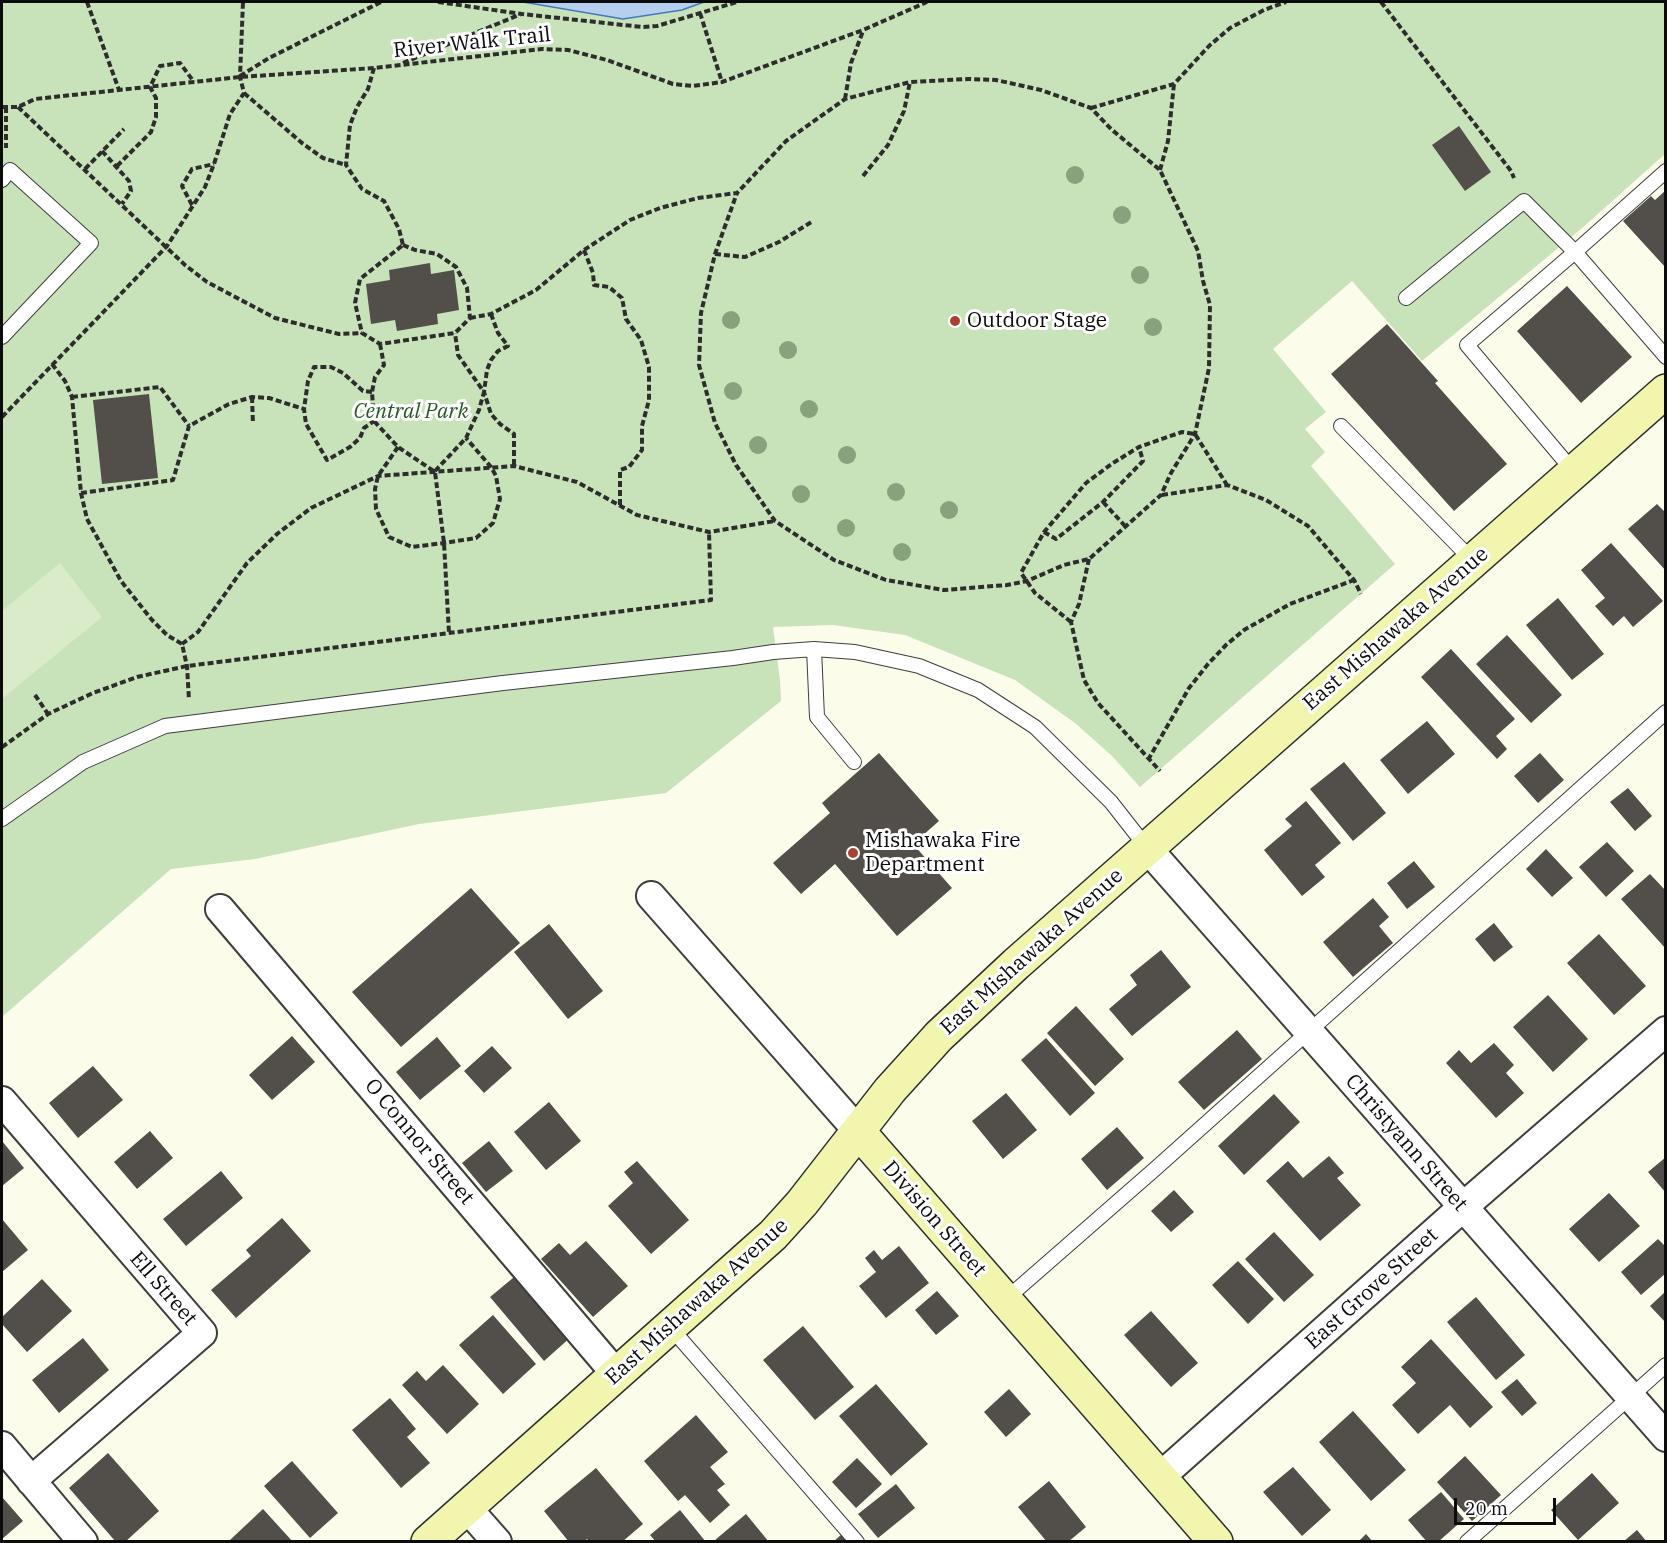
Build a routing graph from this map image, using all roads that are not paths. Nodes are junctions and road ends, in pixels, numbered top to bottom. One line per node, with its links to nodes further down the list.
1 (1665, 171): 3 (lane)
2 (6, 175): 5 (lane)
3 (1575, 252): 4 (lane); 6 (lane); 9 (lane)
4 (1406, 298)
5 (2, 337)
6 (1665, 357)
7 (1665, 391): 9 (street, East Mishawaka Avenue)
8 (1341, 426): 10 (lane)
9 (1574, 472): 10 (street, East Mishawaka Avenue)
10 (1473, 561): 15 (street, East Mishawaka Avenue)
11 (814, 649): 13 (lane); 14 (lane); 15 (lane)
12 (1665, 712): 19 (lane)
13 (854, 762)
14 (2, 819)
15 (1147, 848): 19 (street, Christyann Street); 21 (street, East Mishawaka Avenue)
16 (651, 896): 21 (street, Division Street)
17 (220, 909): 26 (street, O Connor Street)
18 (1665, 1031): 22 (street, East Grove Street)
19 (1308, 1032): 22 (street, Christyann Street); 23 (lane)
20 (2, 1101): 31 (street, Ell Street)
21 (858, 1131): 23 (street, Division Street); 24 (street, East Mishawaka Avenue)
22 (1463, 1208): 27 (street, Christyann Street); 30 (street, East Grove Street)
23 (1005, 1300): 30 (street, Division Street)
24 (671, 1328): 26 (street, East Mishawaka Avenue); 37 (lane)
25 (1665, 1365): 27 (lane)
26 (617, 1375): 32 (street, East Mishawaka Avenue)
27 (1630, 1396): 28 (street, Christyann Street); 38 (lane)
28 (1665, 1437)
29 (2, 1446): 31 (street)
30 (1160, 1478): 33 (street, Division Street)
31 (32, 1480): 34 (street)
32 (467, 1508): 35 (street, East Mishawaka Avenue); 36 (street)
33 (1208, 1539)
34 (83, 1542)
35 (428, 1542)
36 (497, 1542)
37 (858, 1542)
38 (1467, 1542)

